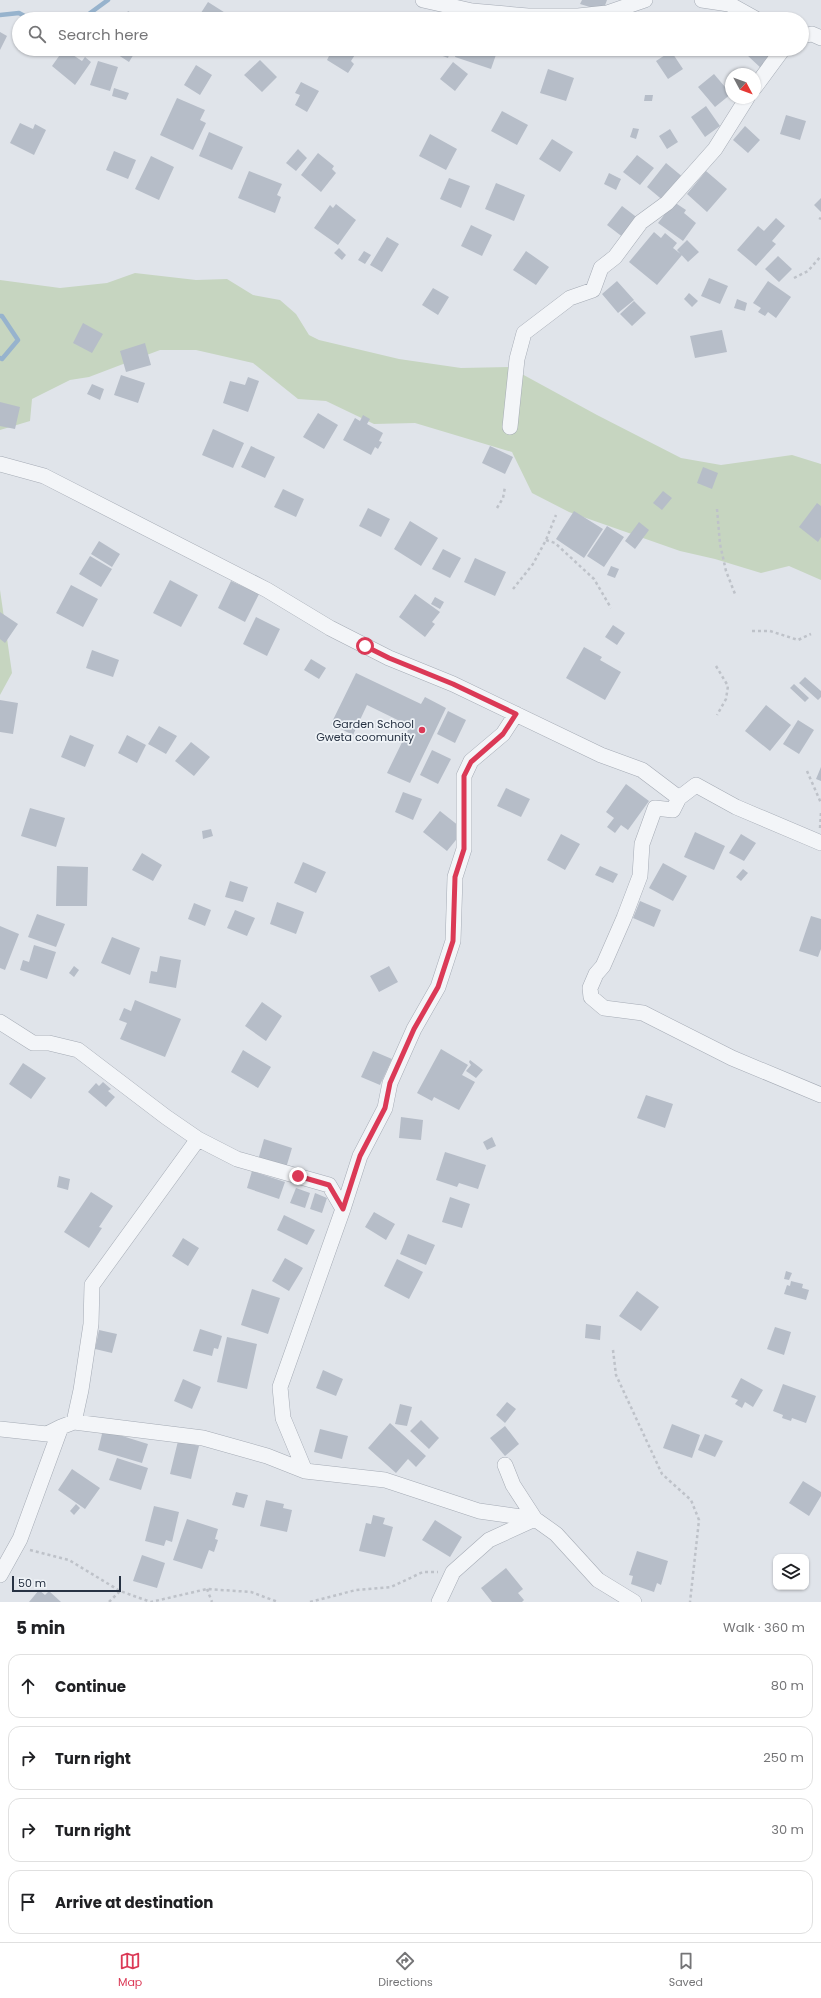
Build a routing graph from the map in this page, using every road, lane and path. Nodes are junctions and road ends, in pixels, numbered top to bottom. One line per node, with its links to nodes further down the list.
1 (423, 0): 5 (street)
2 (645, 0): 6 (street)
3 (702, 0): 4 (street)
4 (728, 2): 7 (street)
5 (483, 12)
6 (610, 12)
7 (744, 12)
8 (809, 35): 9 (street)
9 (821, 38)
10 (778, 56): 11 (street)
11 (761, 79)
12 (743, 104): 15 (street)
13 (821, 256): 14 (path)
14 (794, 278)
15 (510, 427)
16 (0, 464): 28 (street)
17 (505, 486): 18 (path)
18 (497, 508)
19 (717, 510): 23 (path)
20 (556, 515): 21 (path)
21 (546, 540): 22 (path); 24 (path)
22 (513, 589)
23 (735, 594)
24 (611, 608)
25 (752, 631): 26 (path)
26 (811, 634)
27 (716, 666): 29 (path)
28 (516, 714): 31 (street); 37 (street)
29 (717, 714)
30 (807, 771): 32 (path)
31 (679, 798): 33 (street); 35 (street)
32 (821, 803)
33 (821, 843)
34 (0, 1022): 36 (street)
35 (821, 1095)
36 (198, 1139): 37 (street); 39 (street)
37 (343, 1209): 42 (street)
38 (613, 1350): 55 (path)
39 (68, 1424): 40 (street); 42 (street); 44 (street)
40 (0, 1429)
41 (505, 1465): 43 (street)
42 (305, 1471): 43 (street)
43 (534, 1519): 45 (street); 54 (street)
44 (16, 1546): 46 (street); 48 (path)
45 (453, 1572): 52 (path); 53 (street)
46 (0, 1576)
47 (207, 1589): 48 (path); 50 (path); 51 (path)
48 (120, 1591): 49 (path)
49 (109, 1602)
50 (212, 1602)
51 (278, 1602)
52 (310, 1602)
53 (439, 1602)
54 (634, 1602)
55 (690, 1602)

